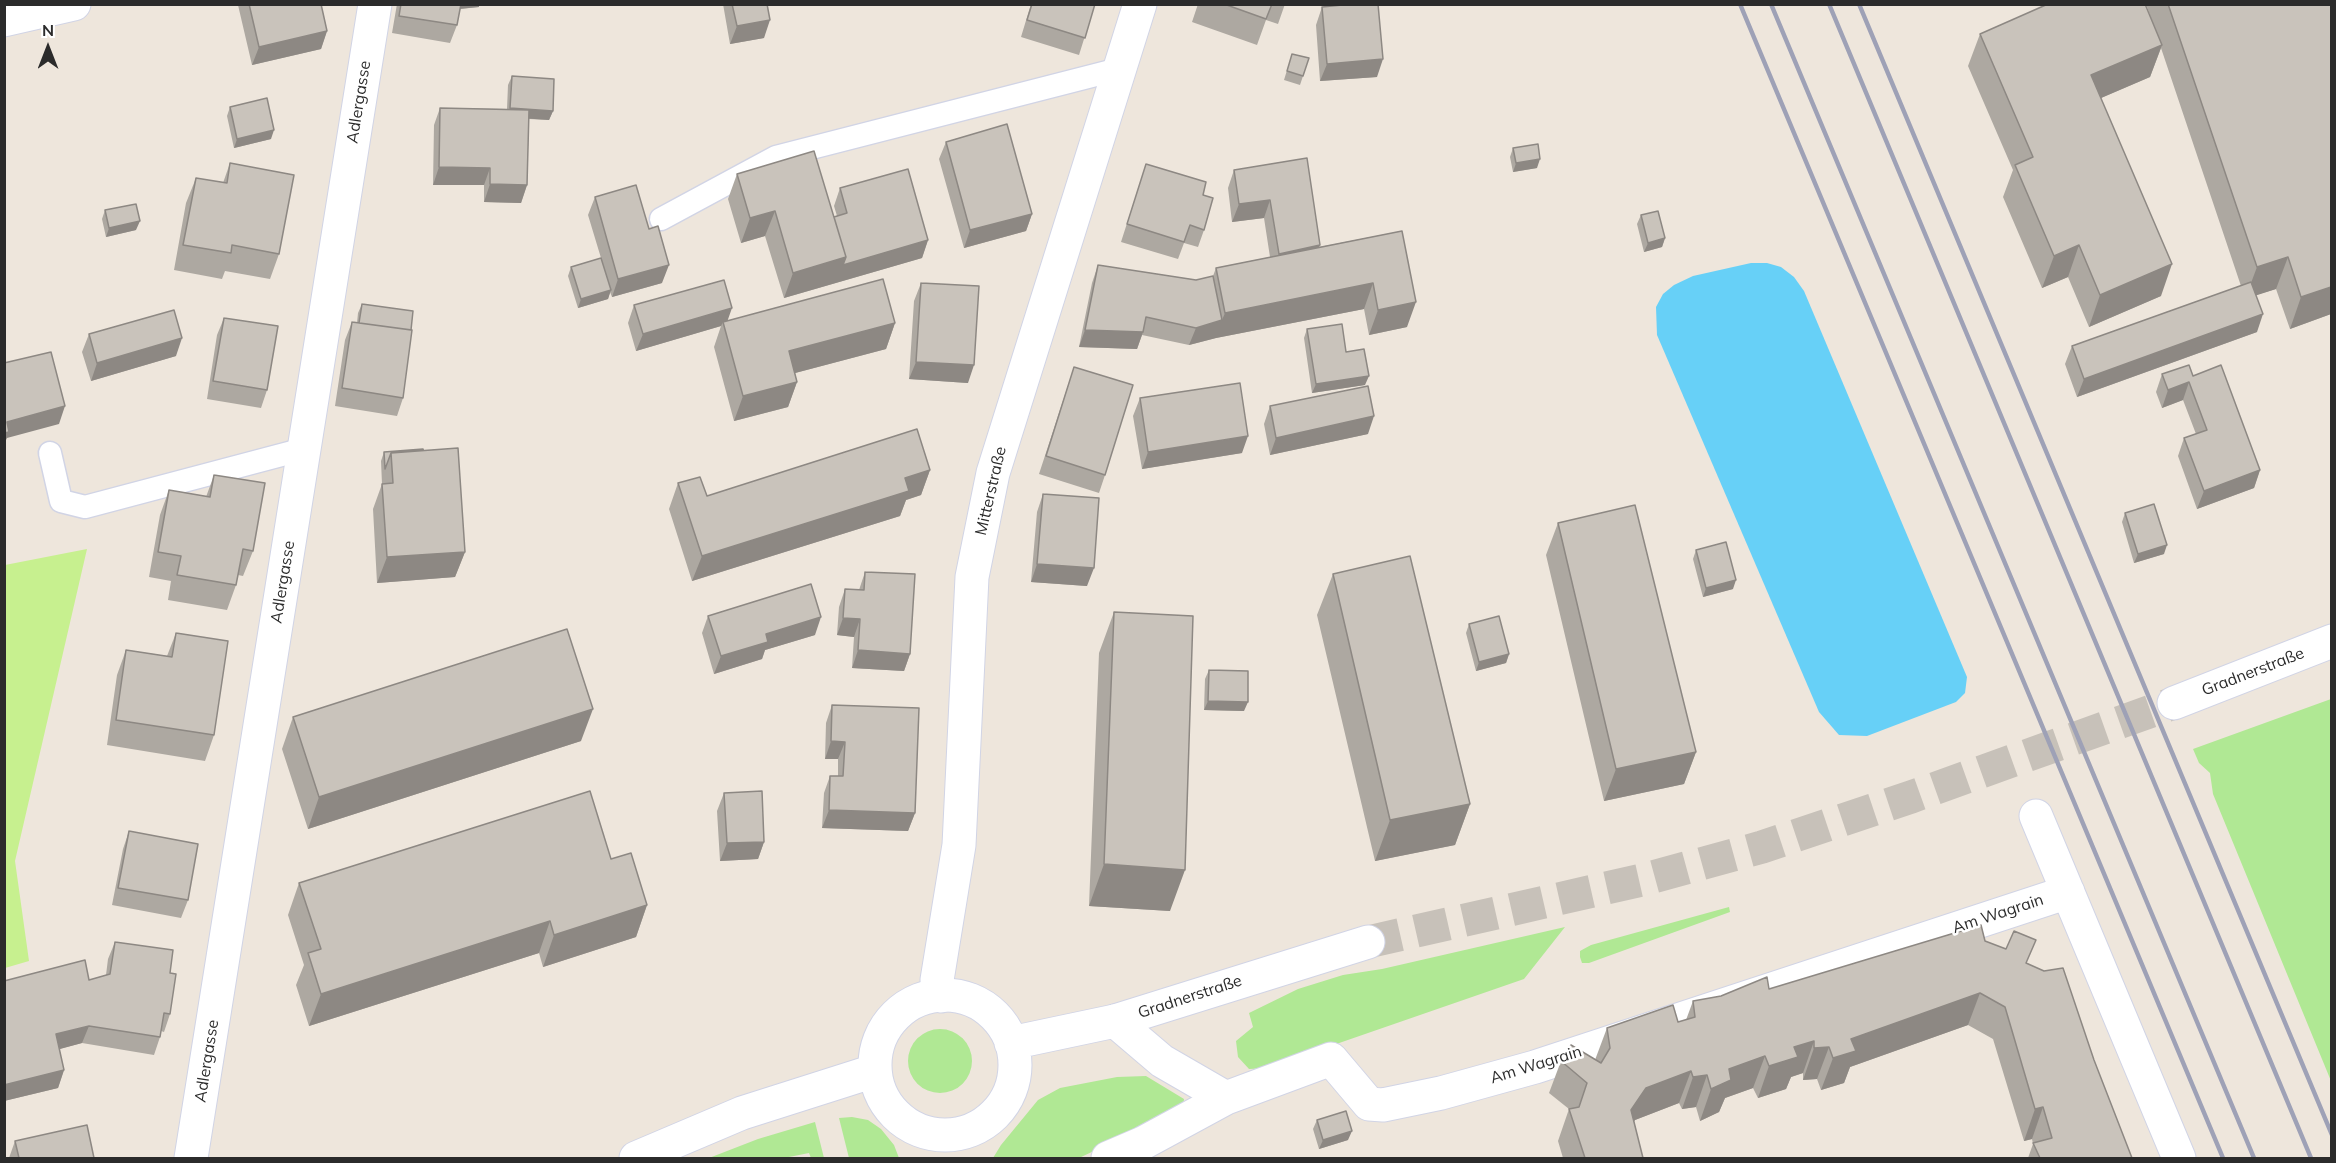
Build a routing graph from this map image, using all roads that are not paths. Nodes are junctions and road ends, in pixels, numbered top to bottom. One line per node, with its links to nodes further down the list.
1 (74, 4): 4 (street)
2 (375, 4): 7 (street, Adlergasse)
3 (1140, 4): 5 (street, Mitterstraße)
4 (4, 20)
5 (1119, 69): 6 (lane); 14 (street, Mitterstraße)
6 (661, 219)
7 (304, 448): 8 (lane); 20 (street, Adlergasse)
8 (50, 453)
9 (2331, 641): 10 (street, Gradnerstraße)
10 (2174, 703)
11 (2036, 816): 12 (street)
12 (2068, 892): 18 (street, Am Wagrain); 23 (street)
13 (1368, 942): 15 (street, Gradnerstraße)
14 (941, 996): 16 (street); 17 (street)
15 (1115, 1021): 16 (street, Gradnerstraße); 18 (street)
16 (1011, 1042): 19 (street)
17 (874, 1071): 19 (street); 21 (street)
18 (1226, 1098): 22 (street, Am Wagrain)
19 (948, 1147)
20 (191, 1158)
21 (636, 1158)
22 (1108, 1158)
23 (2179, 1158)

